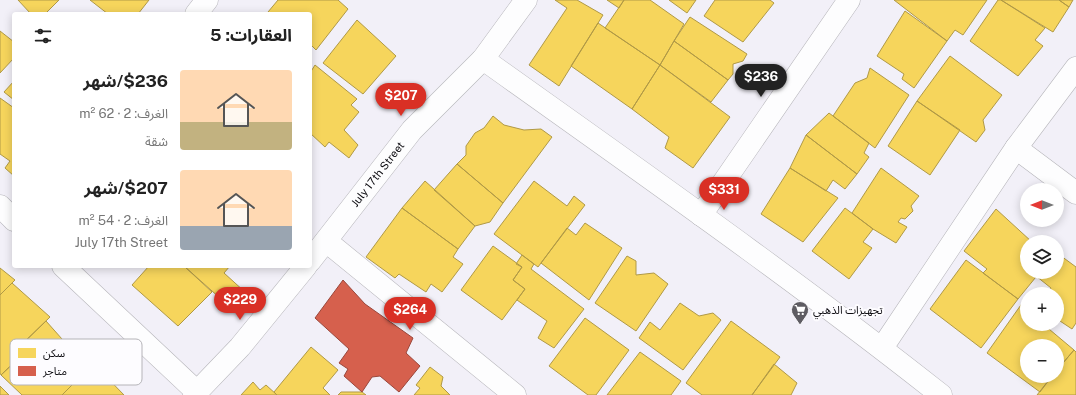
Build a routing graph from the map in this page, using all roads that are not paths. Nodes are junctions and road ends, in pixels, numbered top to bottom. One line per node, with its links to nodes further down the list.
1 (207, 0): 4 (street)
2 (526, 0): 5 (street, July 17th Street)
3 (849, 0): 10 (street)
4 (198, 12)
5 (483, 59): 10 (street); 12 (street, July 17th Street)
6 (1076, 68): 7 (street)
7 (1016, 148): 8 (street); 18 (street)
8 (1076, 193)
9 (0, 206): 11 (street)
10 (700, 215): 18 (street)
11 (12, 218)
12 (326, 241): 13 (street, July 17th Street); 20 (street)
13 (312, 258)
14 (65, 268): 16 (street)
15 (304, 268): 19 (street)
16 (139, 339)
17 (142, 342): 19 (street)
18 (882, 348): 21 (street)
19 (196, 394)
20 (515, 395)
21 (941, 395)

